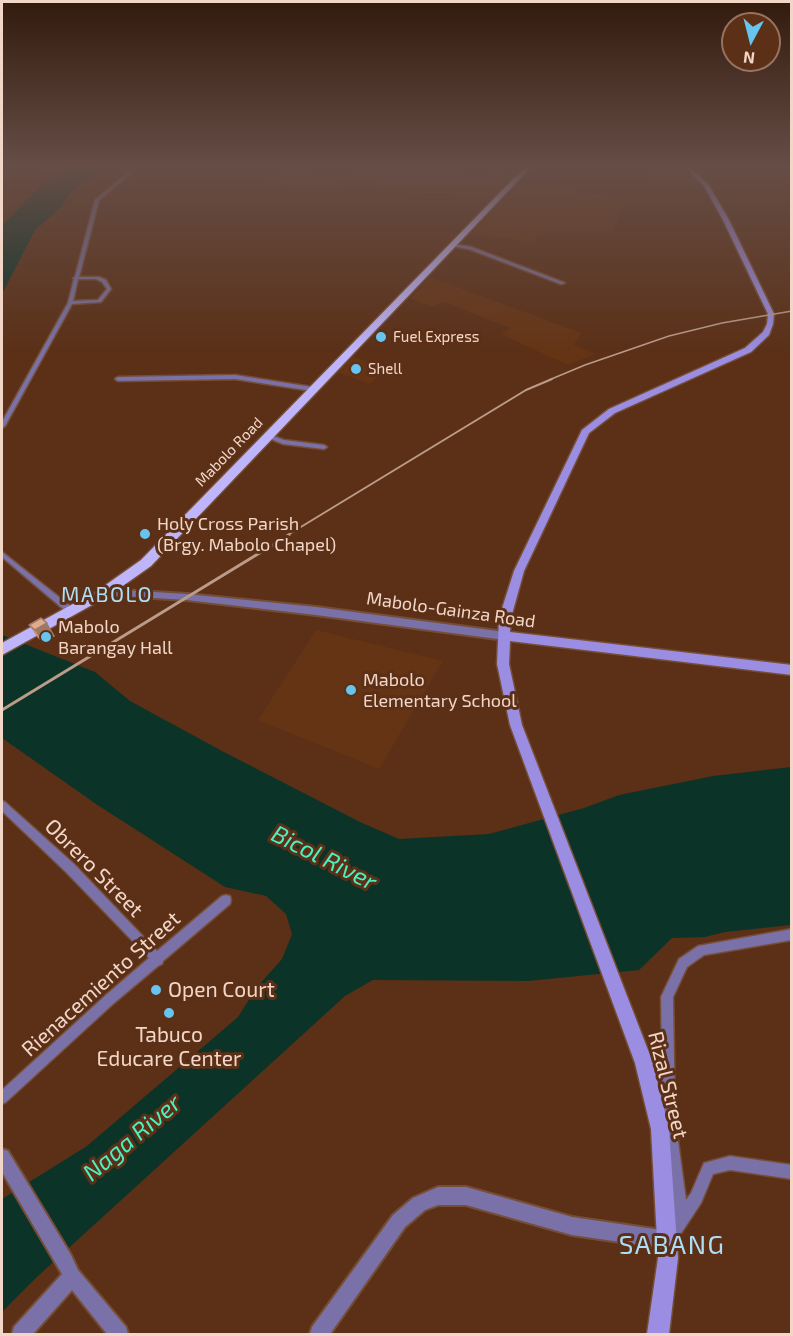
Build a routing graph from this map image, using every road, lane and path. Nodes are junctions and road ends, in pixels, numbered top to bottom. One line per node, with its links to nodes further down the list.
1 (89, 228): 5 (street)
2 (469, 228): 4 (highway, Mabolo Road)
3 (730, 228): 16 (main road, Rizal Street)
4 (454, 244): 6 (street); 9 (highway, Mabolo Road)
5 (75, 278): 7 (street); 7 (street)
6 (563, 283)
7 (70, 303): 10 (street)
8 (118, 379): 9 (street)
9 (312, 389): 11 (highway, Mabolo Road)
10 (2, 426)
11 (268, 436): 12 (street); 14 (highway, Mabolo Road)
12 (324, 447)
13 (2, 554): 15 (street)
14 (105, 592): 15 (highway, Mabolo Road); 16 (street, Mabolo-Gainza Road)
15 (71, 611): 17 (highway, Mabolo Road)
16 (505, 636): 18 (main road, Mabolo-Gainza Road); 27 (main road, Rizal Street)
17 (2, 650)
18 (792, 670)
19 (2, 805): 22 (street, Obrero Street)
20 (226, 900): 22 (street, Rienacemiento Street)
21 (792, 934): 26 (street)
22 (158, 960): 23 (street, Rienacemiento Street)
23 (2, 1098)
24 (2, 1157): 28 (street)
25 (792, 1172): 26 (street)
26 (682, 1219): 27 (street)
27 (668, 1249): 31 (street); 32 (main road, Rizal Street)
28 (69, 1269): 29 (street); 30 (street)
29 (21, 1335)
30 (119, 1335)
31 (319, 1335)
32 (658, 1335)

